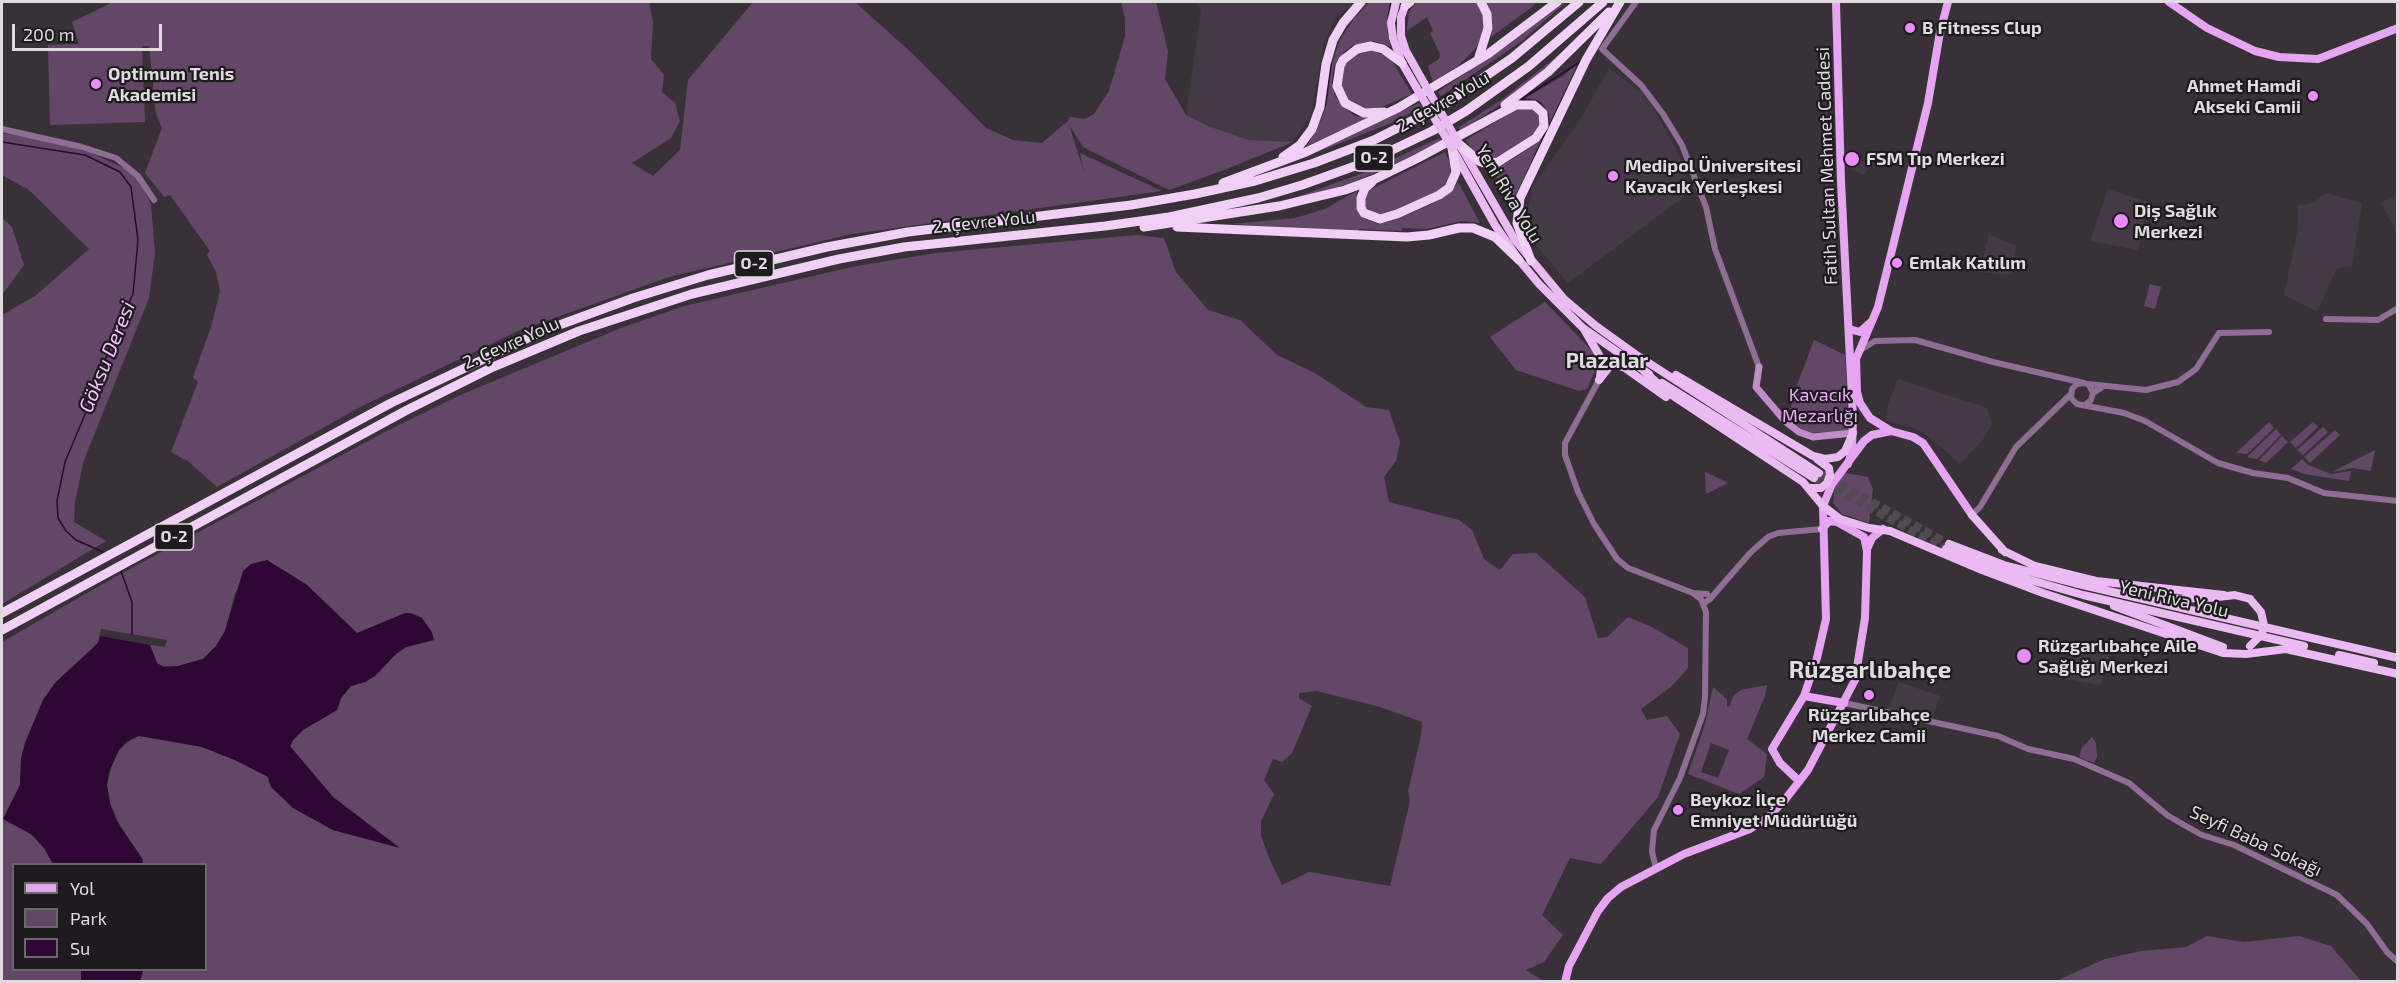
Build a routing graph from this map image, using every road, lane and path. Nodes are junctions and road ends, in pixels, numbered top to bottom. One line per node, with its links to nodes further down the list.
1 (1361, 2): 20 (highway)
2 (1481, 2): 13 (highway)
3 (1557, 2): 13 (highway)
4 (1579, 2): 22 (highway, 2. Çevre Yolu / O-2)
5 (1603, 2): 24 (highway, 2. Çevre Yolu / O-2)
6 (1619, 2): 17 (highway); 27 (highway)
7 (1636, 2): 38 (street)
8 (1836, 2): 32 (main road, Fatih Sultan Mehmet Caddesi)
9 (1948, 2): 29 (main road)
10 (2169, 2): 12 (main road)
11 (1404, 3): 14 (highway); 15 (highway)
12 (2397, 28)
13 (1478, 60): 16 (highway)
14 (1402, 63): 15 (highway); 16 (highway)
15 (1420, 85): 19 (highway, bridge)
16 (1398, 108): 20 (highway)
17 (1489, 117): 19 (highway); 21 (highway)
18 (2, 129): 23 (street)
19 (1456, 146): 21 (highway); 26 (highway, Yeni Riva Yolu); 27 (highway, Yeni Riva Yolu)
20 (1264, 168): 22 (highway)
21 (1375, 179): 25 (highway)
22 (1195, 194): 71 (highway, 2. Çevre Yolu / O-2)
23 (154, 200)
24 (1105, 226): 25 (highway); 72 (highway, 2. Çevre Yolu / O-2)
25 (1144, 227): 26 (highway)
26 (1519, 260): 31 (highway, Yeni Riva Yolu)
27 (1531, 261): 35 (highway, Yeni Riva Yolu)
28 (2397, 308): 30 (street)
29 (1877, 311): 32 (main road); 34 (main road)
30 (2326, 319)
31 (1583, 328): 39 (highway); 41 (highway)
32 (1849, 329): 49 (main road, Fatih Sultan Mehmet Caddesi)
33 (2269, 332): 43 (street)
34 (1868, 334): 36 (street); 37 (main road)
35 (1614, 338): 39 (highway, Yeni Riva Yolu); 53 (highway)
36 (1875, 341): 37 (street); 40 (street)
37 (1862, 349): 48 (main road)
38 (1759, 368): 52 (main road)
39 (1644, 371): 50 (highway)
40 (2055, 377): 42 (street); 44 (street)
41 (1599, 380): 50 (highway); 64 (street)
42 (2086, 383): 43 (street); 44 (street); 45 (street)
43 (2104, 386): 45 (street)
44 (2071, 393): 46 (street); 58 (street)
45 (2093, 395): 46 (street); 47 (street)
46 (2085, 405): 47 (street)
47 (2102, 409): 56 (street)
48 (1866, 415): 49 (main road); 51 (main road)
49 (1853, 419): 52 (main road, Fatih Sultan Mehmet Caddesi)
50 (1721, 429): 55 (highway)
51 (1891, 431): 54 (main road); 58 (main road)
52 (1853, 433): 53 (highway); 54 (main road, Fatih Sultan Mehmet Caddesi)
53 (1813, 456): 55 (highway)
54 (1848, 464): 57 (main road)
55 (1809, 488): 57 (highway)
56 (2397, 501)
57 (1823, 506): 59 (highway); 60 (main road)
58 (1972, 514): 61 (highway)
59 (1884, 529): 62 (main road); 74 (highway)
60 (1821, 532): 62 (main road); 67 (street); 78 (main road)
61 (2002, 549): 63 (highway); 66 (highway)
62 (1867, 551): 79 (main road)
63 (2029, 571): 65 (highway, Yeni Riva Yolu); 68 (highway, Yeni Riva Yolu)
64 (1693, 593): 67 (street); 69 (street)
65 (2083, 595): 73 (highway); 76 (highway, Yeni Riva Yolu)
66 (2224, 595): 68 (highway); 73 (highway, bridge)
67 (1709, 597): 69 (street); 70 (street)
68 (2139, 598): 75 (highway, Yeni Riva Yolu)
69 (1702, 602): 70 (street)
70 (1706, 612): 81 (street)
71 (2, 613)
72 (2, 630)
73 (2250, 646): 74 (highway)
74 (2229, 654): 77 (highway)
75 (2397, 658)
76 (2397, 668)
77 (2397, 674)
78 (1804, 696): 79 (main road); 80 (main road)
79 (1844, 703): 80 (main road); 82 (street, Seyfi Baba Sokağı)
80 (1799, 781): 81 (main road)
81 (1656, 869): 83 (main road)
82 (2397, 962)
83 (1565, 981)

